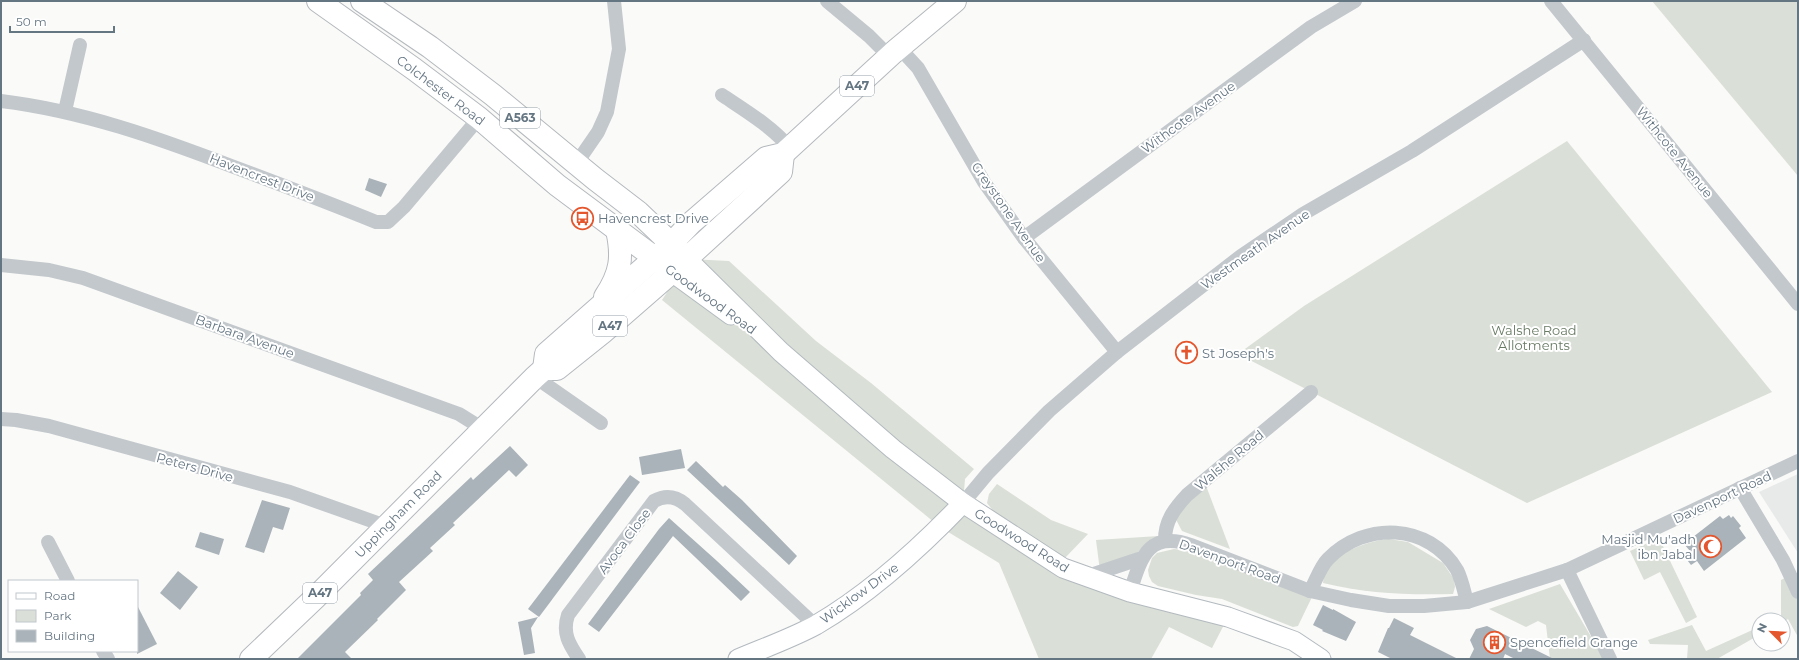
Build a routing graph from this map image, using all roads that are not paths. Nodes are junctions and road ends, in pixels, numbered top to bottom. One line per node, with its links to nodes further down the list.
1 (318, 1): 14 (highway, Colchester Road / A563)
2 (362, 1): 16 (highway, Colchester Road / A563)
3 (614, 1): 16 (street)
4 (827, 1): 10 (street, Greystone Avenue)
5 (955, 1): 10 (highway, A47)
6 (1355, 1): 18 (street, Withcote Avenue)
7 (1551, 1): 8 (street, Withcote Avenue)
8 (1584, 40): 22 (street, Withcote Avenue); 24 (street, Westmeath Avenue)
9 (80, 44): 13 (street)
10 (894, 52): 15 (highway, A47); 18 (street, Greystone Avenue)
11 (722, 95): 15 (street)
12 (1, 101): 13 (street, Havencrest Drive)
13 (65, 111): 14 (street, Havencrest Drive)
14 (479, 118): 17 (highway, Colchester Road / A563)
15 (786, 151): 20 (highway, Uppingham Road / A47)
16 (576, 164): 20 (highway, Colchester Road / A563)
17 (617, 230): 19 (highway, Colchester Road / A563); 23 (highway)
18 (1024, 238): 24 (street, Greystone Avenue)
19 (654, 258): 20 (highway, Uppingham Road / A47); 23 (highway, Uppingham Road / A47)
20 (676, 258): 25 (highway, Uppingham Road / A47); 32 (street, Goodwood Road)
21 (1, 265): 29 (street, Barbara Avenue)
22 (1798, 304)
23 (595, 310): 25 (highway, Uppingham Road / A47)
24 (1116, 352): 32 (street, Westmeath Avenue)
25 (540, 373): 28 (street); 29 (highway, Uppingham Road / A47)
26 (1311, 392): 34 (street, Walshe Road)
27 (1, 419): 33 (street, Peters Drive)
28 (601, 423)
29 (483, 429): 33 (highway, Uppingham Road / A47)
30 (1798, 461): 31 (street, Davenport Road)
31 (1740, 488): 37 (street, Davenport Road); 42 (street)
32 (963, 503): 38 (street, Goodwood Road); 44 (street, Wicklow Drive)
33 (386, 526): 45 (highway, Uppingham Road / A47)
34 (1165, 540): 36 (street, Davenport Road); 40 (street, Davenport Road)
35 (48, 542): 39 (street)
36 (1142, 558): 38 (street); 41 (street, Davenport Road)
37 (1567, 570): 43 (street, Davenport Road); 49 (street)
38 (1086, 577): 41 (street, Goodwood Road)
39 (67, 580)
40 (1310, 591): 43 (street, Davenport Road); 43 (street)
41 (1130, 592): 48 (street, Goodwood Road)
42 (1798, 592)
43 (1466, 602)
44 (815, 625): 46 (street, Avoca Close); 47 (street, Wicklow Drive)
45 (251, 659)
46 (579, 659)
47 (738, 659)
48 (1321, 659)
49 (1610, 659)

